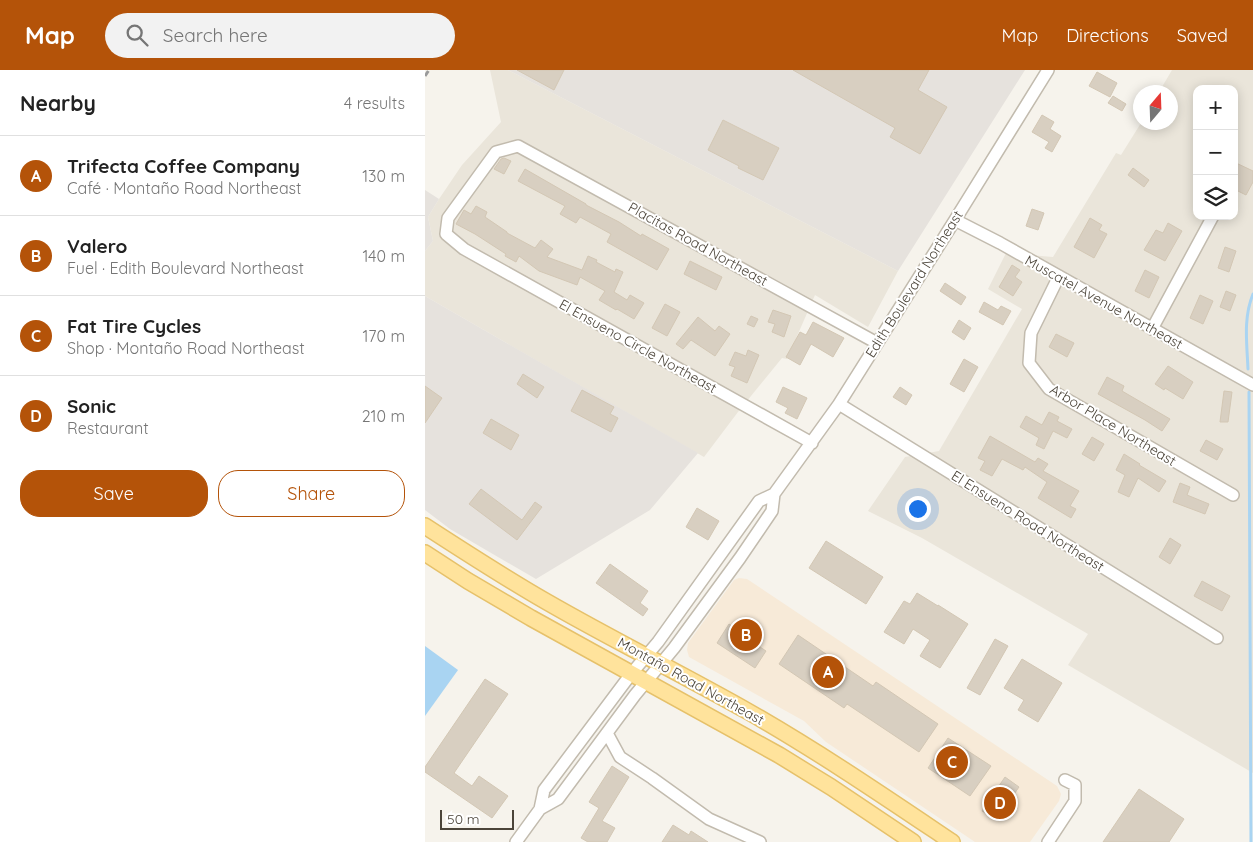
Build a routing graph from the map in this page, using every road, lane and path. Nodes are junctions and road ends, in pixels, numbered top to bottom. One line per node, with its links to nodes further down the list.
1 (1048, 70): 3 (street, Edith Boulevard Northeast)
2 (519, 146): 7 (street, Placitas Road Northeast); 10 (street, El Ensueno Circle Northeast)
3 (955, 220): 5 (street, Muscatel Avenue Northeast); 7 (street, Edith Boulevard Northeast)
4 (1211, 220): 6 (street)
5 (1059, 276): 6 (street, Muscatel Avenue Northeast); 12 (street, Arbor Place Northeast)
6 (1153, 329): 8 (street, Muscatel Avenue Northeast)
7 (877, 343): 9 (street, Edith Boulevard Northeast)
8 (1253, 385)
9 (839, 404): 10 (street, Edith Boulevard Northeast); 15 (street, El Ensueno Road Northeast)
10 (812, 442): 11 (street, Edith Boulevard Northeast)
11 (774, 494): 16 (street, Edith Boulevard Northeast); 17 (street, Edith Boulevard Northeast)
12 (1233, 495)
13 (425, 526): 16 (main road, Montaño Road Northeast)
14 (425, 553): 18 (main road, Montaño Road Northeast)
15 (1217, 638)
16 (645, 656): 17 (main road, Montaño Road Northeast); 18 (street, Edith Boulevard Northeast)
17 (660, 664): 19 (street, Edith Boulevard Northeast); 26 (main road, Montaño Road Northeast)
18 (631, 674): 19 (main road, Montaño Road Northeast); 22 (street, Edith Boulevard Northeast)
19 (645, 681): 20 (street, Edith Boulevard Northeast); 25 (main road, Montaño Road Northeast)
20 (607, 733): 22 (street, Edith Boulevard Northeast); 24 (street)
21 (1065, 780): 27 (street)
22 (540, 810): 23 (street, Edith Boulevard Northeast)
23 (516, 842)
24 (760, 842)
25 (913, 842)
26 (952, 842)
27 (1048, 842)

